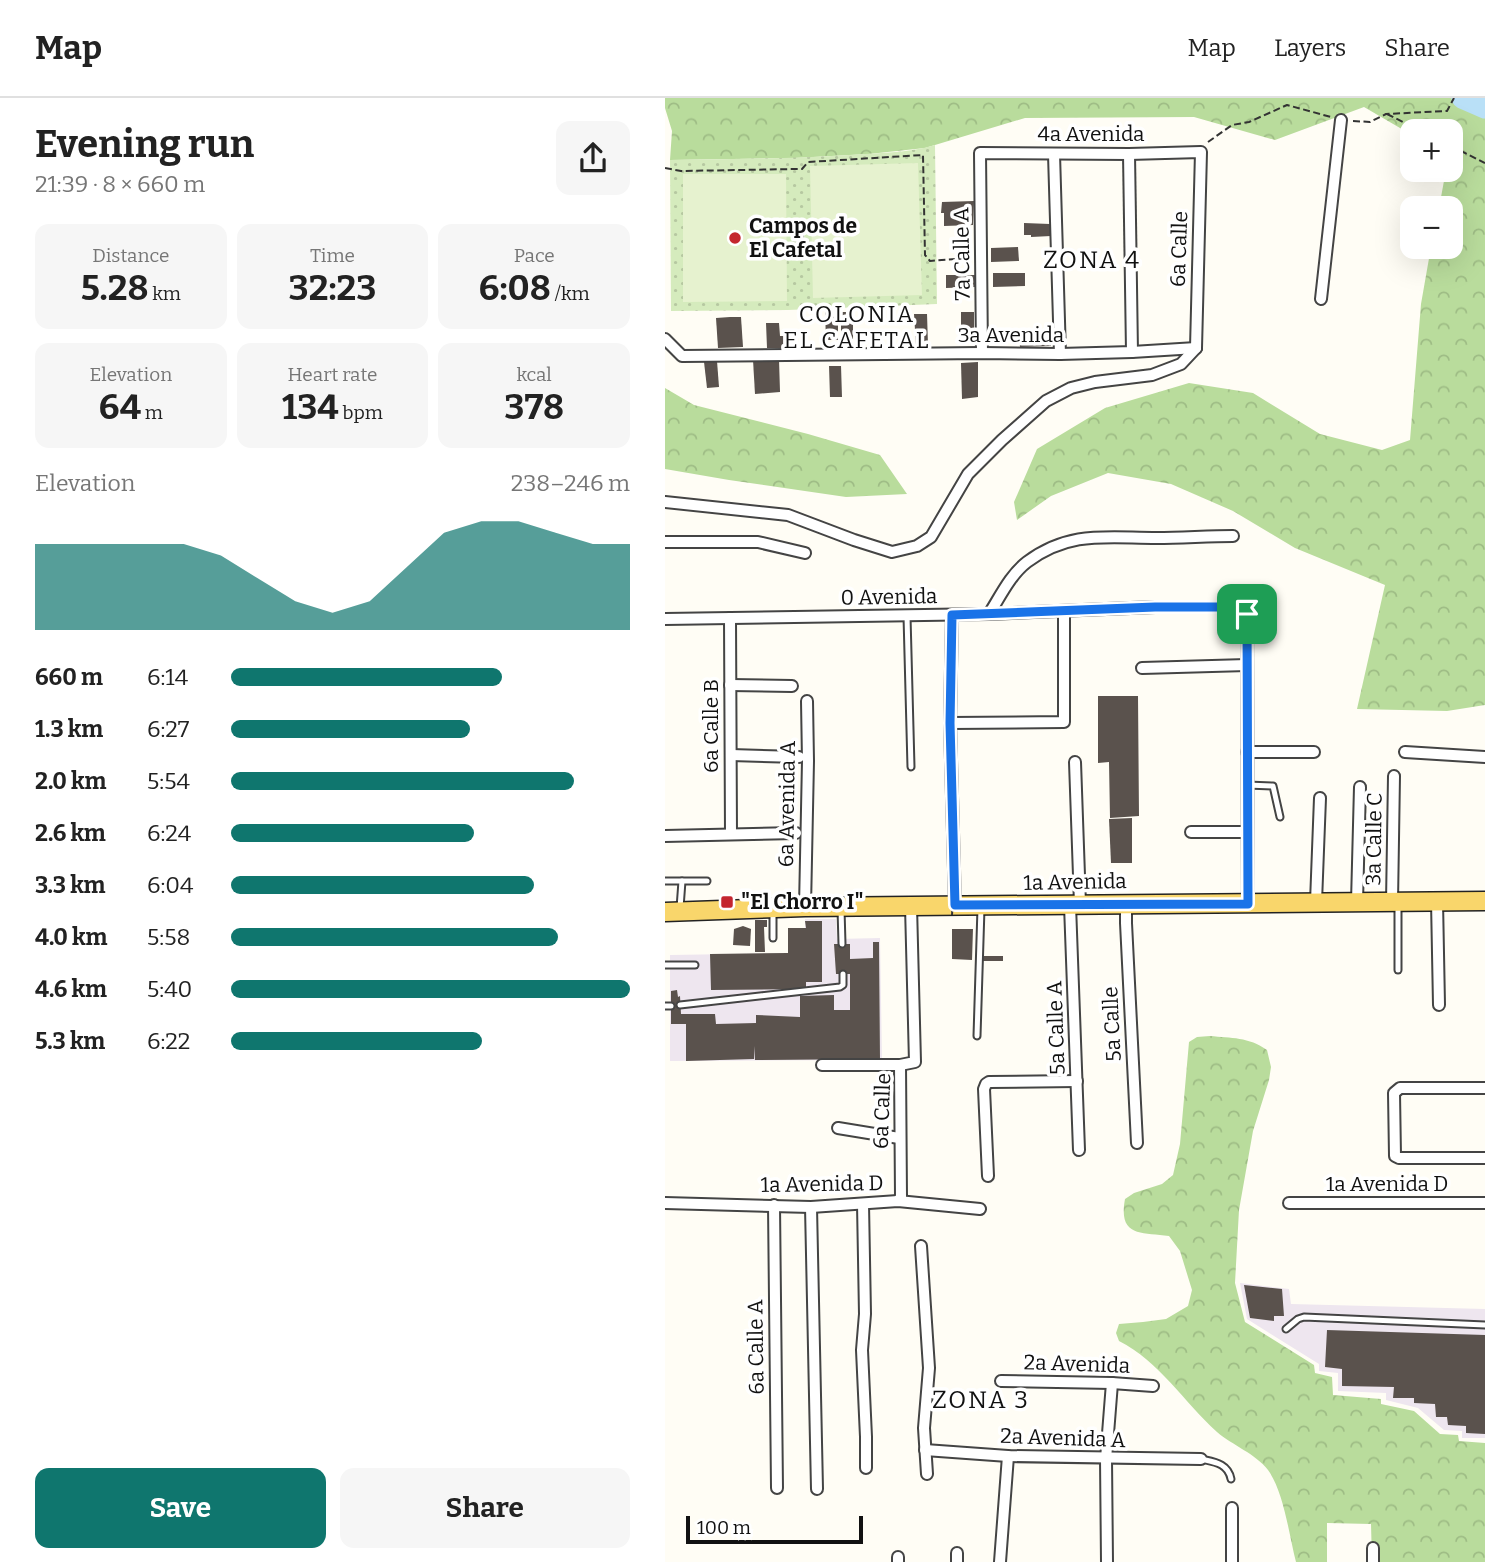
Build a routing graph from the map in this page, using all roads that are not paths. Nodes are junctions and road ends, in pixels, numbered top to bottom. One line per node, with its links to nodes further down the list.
1 (1341, 120): 6 (street)
2 (1201, 152): 5 (street, 4a Avenida); 8 (street, 6a Calle)
3 (980, 153): 4 (street, 4a Avenida); 10 (street, 7a Calle A)
4 (1053, 153): 5 (street, 4a Avenida); 11 (street)
5 (1129, 154): 9 (street)
6 (1321, 299)
7 (665, 339): 10 (street, 3a Avenida)
8 (1196, 348): 9 (street, 3a Avenida); 12 (street)
9 (1132, 352): 11 (street, 3a Avenida)
10 (982, 353): 11 (street, 3a Avenida)
11 (1060, 355)
12 (665, 502)
13 (1233, 536): 17 (street)
14 (665, 542): 15 (street)
15 (805, 553)
16 (1064, 611): 17 (street, 0 Avenida); 22 (street, 0 Avenida); 27 (street)
17 (989, 614): 18 (street, 0 Avenida)
18 (952, 615): 19 (street, 0 Avenida); 27 (street)
19 (907, 616): 20 (street, 0 Avenida); 35 (lane)
20 (730, 618): 21 (street, 0 Avenida); 24 (street, 6a Calle B)
21 (665, 619)
22 (1247, 665): 23 (street); 28 (street)
23 (1142, 668)
24 (730, 685): 25 (street); 31 (street, 6a Calle B)
25 (792, 686)
26 (807, 701): 61 (street, 6a Avenida A)
27 (950, 723): 60 (street)
28 (1247, 752): 29 (street); 37 (street)
29 (1314, 752)
30 (1405, 752): 33 (street)
31 (731, 755): 32 (street); 44 (street, 6a Calle B)
32 (799, 757)
33 (1485, 757)
34 (1075, 762): 54 (street)
35 (911, 767)
36 (1394, 776): 53 (street, 3a Calle C)
37 (1247, 785): 40 (lane); 42 (street)
38 (1360, 787): 52 (street)
39 (1320, 798): 51 (street)
40 (1280, 817)
41 (1191, 832): 42 (street)
42 (1247, 832): 56 (street)
43 (796, 833): 44 (street)
44 (731, 834): 45 (street)
45 (665, 836)
46 (665, 881): 47 (lane)
47 (682, 881): 48 (lane); 63 (lane)
48 (707, 881)
49 (1437, 901): 50 (main road, 1a Avenida); 53 (main road, 1a Avenida); 71 (street)
50 (1485, 901)
51 (1316, 902): 52 (main road, 1a Avenida); 56 (main road, 1a Avenida)
52 (1357, 902): 53 (main road, 1a Avenida)
53 (1395, 902): 68 (lane, 3a Calle C)
54 (1075, 904): 55 (main road, 1a Avenida); 57 (main road, 1a Avenida); 75 (street, 5a Calle A)
55 (1126, 904): 56 (main road, 1a Avenida); 79 (street, 5a Calle)
56 (1248, 904)
57 (981, 905): 60 (main road, 1a Avenida); 72 (lane)
58 (841, 906): 59 (main road, 1a Avenida); 61 (main road, 1a Avenida); 65 (lane)
59 (911, 906): 60 (main road, 1a Avenida); 74 (street, 6a Calle)
60 (953, 906)
61 (804, 907): 62 (main road, 1a Avenida)
62 (773, 908): 63 (main road, 1a Avenida); 64 (lane)
63 (673, 911)
64 (773, 938)
65 (842, 944)
66 (665, 965): 67 (lane)
67 (695, 965)
68 (1398, 970)
69 (843, 974): 70 (lane)
70 (680, 1005)
71 (1439, 1005)
72 (977, 1036)
73 (822, 1065): 74 (street)
74 (900, 1065): 78 (street, 6a Calle)
75 (1077, 1081): 80 (street, 5a Calle A); 82 (street)
76 (1485, 1088): 81 (street)
77 (838, 1128): 78 (street)
78 (899, 1138): 83 (street, 6a Calle)
79 (1137, 1143)
80 (1079, 1150)
81 (1485, 1158)
82 (988, 1176)
83 (898, 1202): 87 (street, 1a Avenida D); 90 (street, 1a Avenida D)
84 (665, 1203): 88 (street, 1a Avenida D)
85 (1289, 1203): 86 (street, 1a Avenida D)
86 (1485, 1203)
87 (863, 1204): 89 (street, 1a Avenida D); 101 (street)
88 (773, 1205): 89 (street, 1a Avenida D); 104 (street, 6a Calle A)
89 (811, 1207): 105 (street)
90 (980, 1209)
91 (921, 1246): 97 (street)
92 (1485, 1325): 93 (lane)
93 (1286, 1329)
94 (1000, 1381): 95 (street, 2a Avenida)
95 (1112, 1383): 96 (street, 2a Avenida); 99 (street)
96 (1153, 1386)
97 (925, 1450): 98 (street, 2a Avenida A); 102 (street)
98 (1008, 1456): 99 (street, 2a Avenida A); 108 (street)
99 (1106, 1459): 100 (street, 2a Avenida A); 109 (street)
100 (1201, 1460): 103 (lane)
101 (866, 1468)
102 (926, 1474)
103 (1231, 1479)
104 (777, 1488)
105 (817, 1489)
106 (1232, 1508): 110 (street)
107 (1373, 1548): 111 (street)
108 (1000, 1562)
109 (1107, 1562)
110 (1232, 1562)
111 (1373, 1562)

